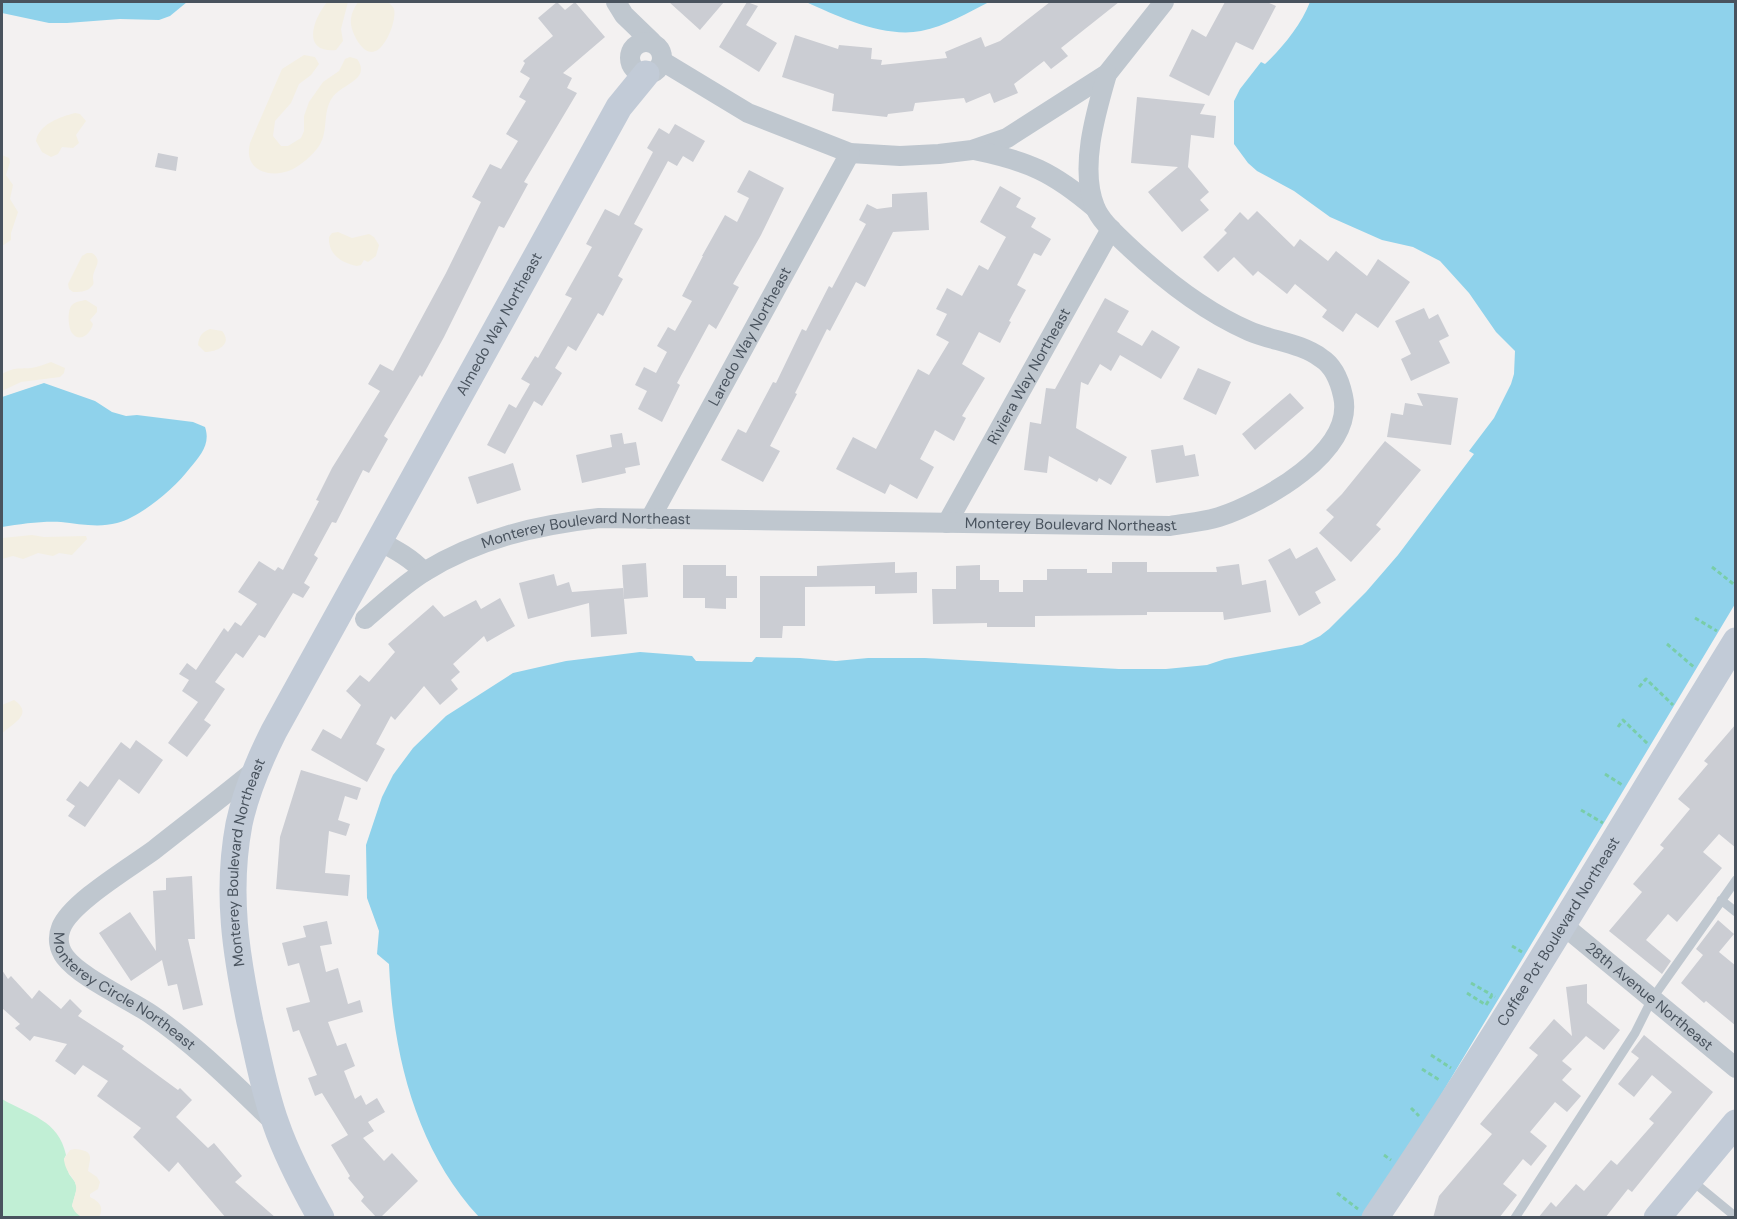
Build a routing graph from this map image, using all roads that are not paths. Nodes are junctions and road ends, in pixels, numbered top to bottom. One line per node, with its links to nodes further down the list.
1 (1164, 2): 4 (street)
2 (620, 8): 3 (street, Monterey Boulevard Northeast)
3 (645, 58): 6 (street, Monterey Boulevard Northeast); 11 (street, Almedo Way Northeast)
4 (1107, 74): 5 (street, Monterey Boulevard Northeast); 7 (street, Monterey Boulevard Northeast)
5 (972, 150): 6 (street, Monterey Boulevard Northeast); 7 (street, Monterey Boulevard Northeast)
6 (850, 153): 9 (street, Laredo Way Northeast)
7 (1095, 208): 8 (street, Monterey Boulevard Northeast)
8 (1111, 229): 10 (street, Riviera Way Northeast); 10 (street, Monterey Boulevard Northeast)
9 (650, 519): 10 (street, Monterey Boulevard Northeast); 12 (street, Monterey Boulevard Northeast)
10 (947, 523)
11 (379, 541): 12 (street); 15 (street, Monterey Boulevard Northeast)
12 (424, 572): 13 (street, Monterey Boulevard Northeast)
13 (365, 619)
14 (1727, 636): 19 (street, Coffee Pot Boulevard Northeast)
15 (254, 771): 23 (street, Monterey Boulevard Northeast); 23 (street, Monterey Circle Northeast)
16 (1736, 880): 17 (lane)
17 (1721, 900): 18 (lane); 20 (lane)
18 (1736, 912)
19 (1563, 925): 20 (street, 28th Avenue Northeast); 25 (street, Coffee Pot Boulevard Northeast)
20 (1652, 999): 21 (street, 28th Avenue Northeast); 28 (lane)
21 (1736, 1068)
22 (1736, 1123): 24 (street)
23 (276, 1124): 27 (street, Monterey Boulevard Northeast)
24 (1689, 1179): 26 (lane); 29 (street)
25 (1370, 1216)
26 (1736, 1217)
27 (321, 1218)
28 (1515, 1218)
29 (1657, 1218)

